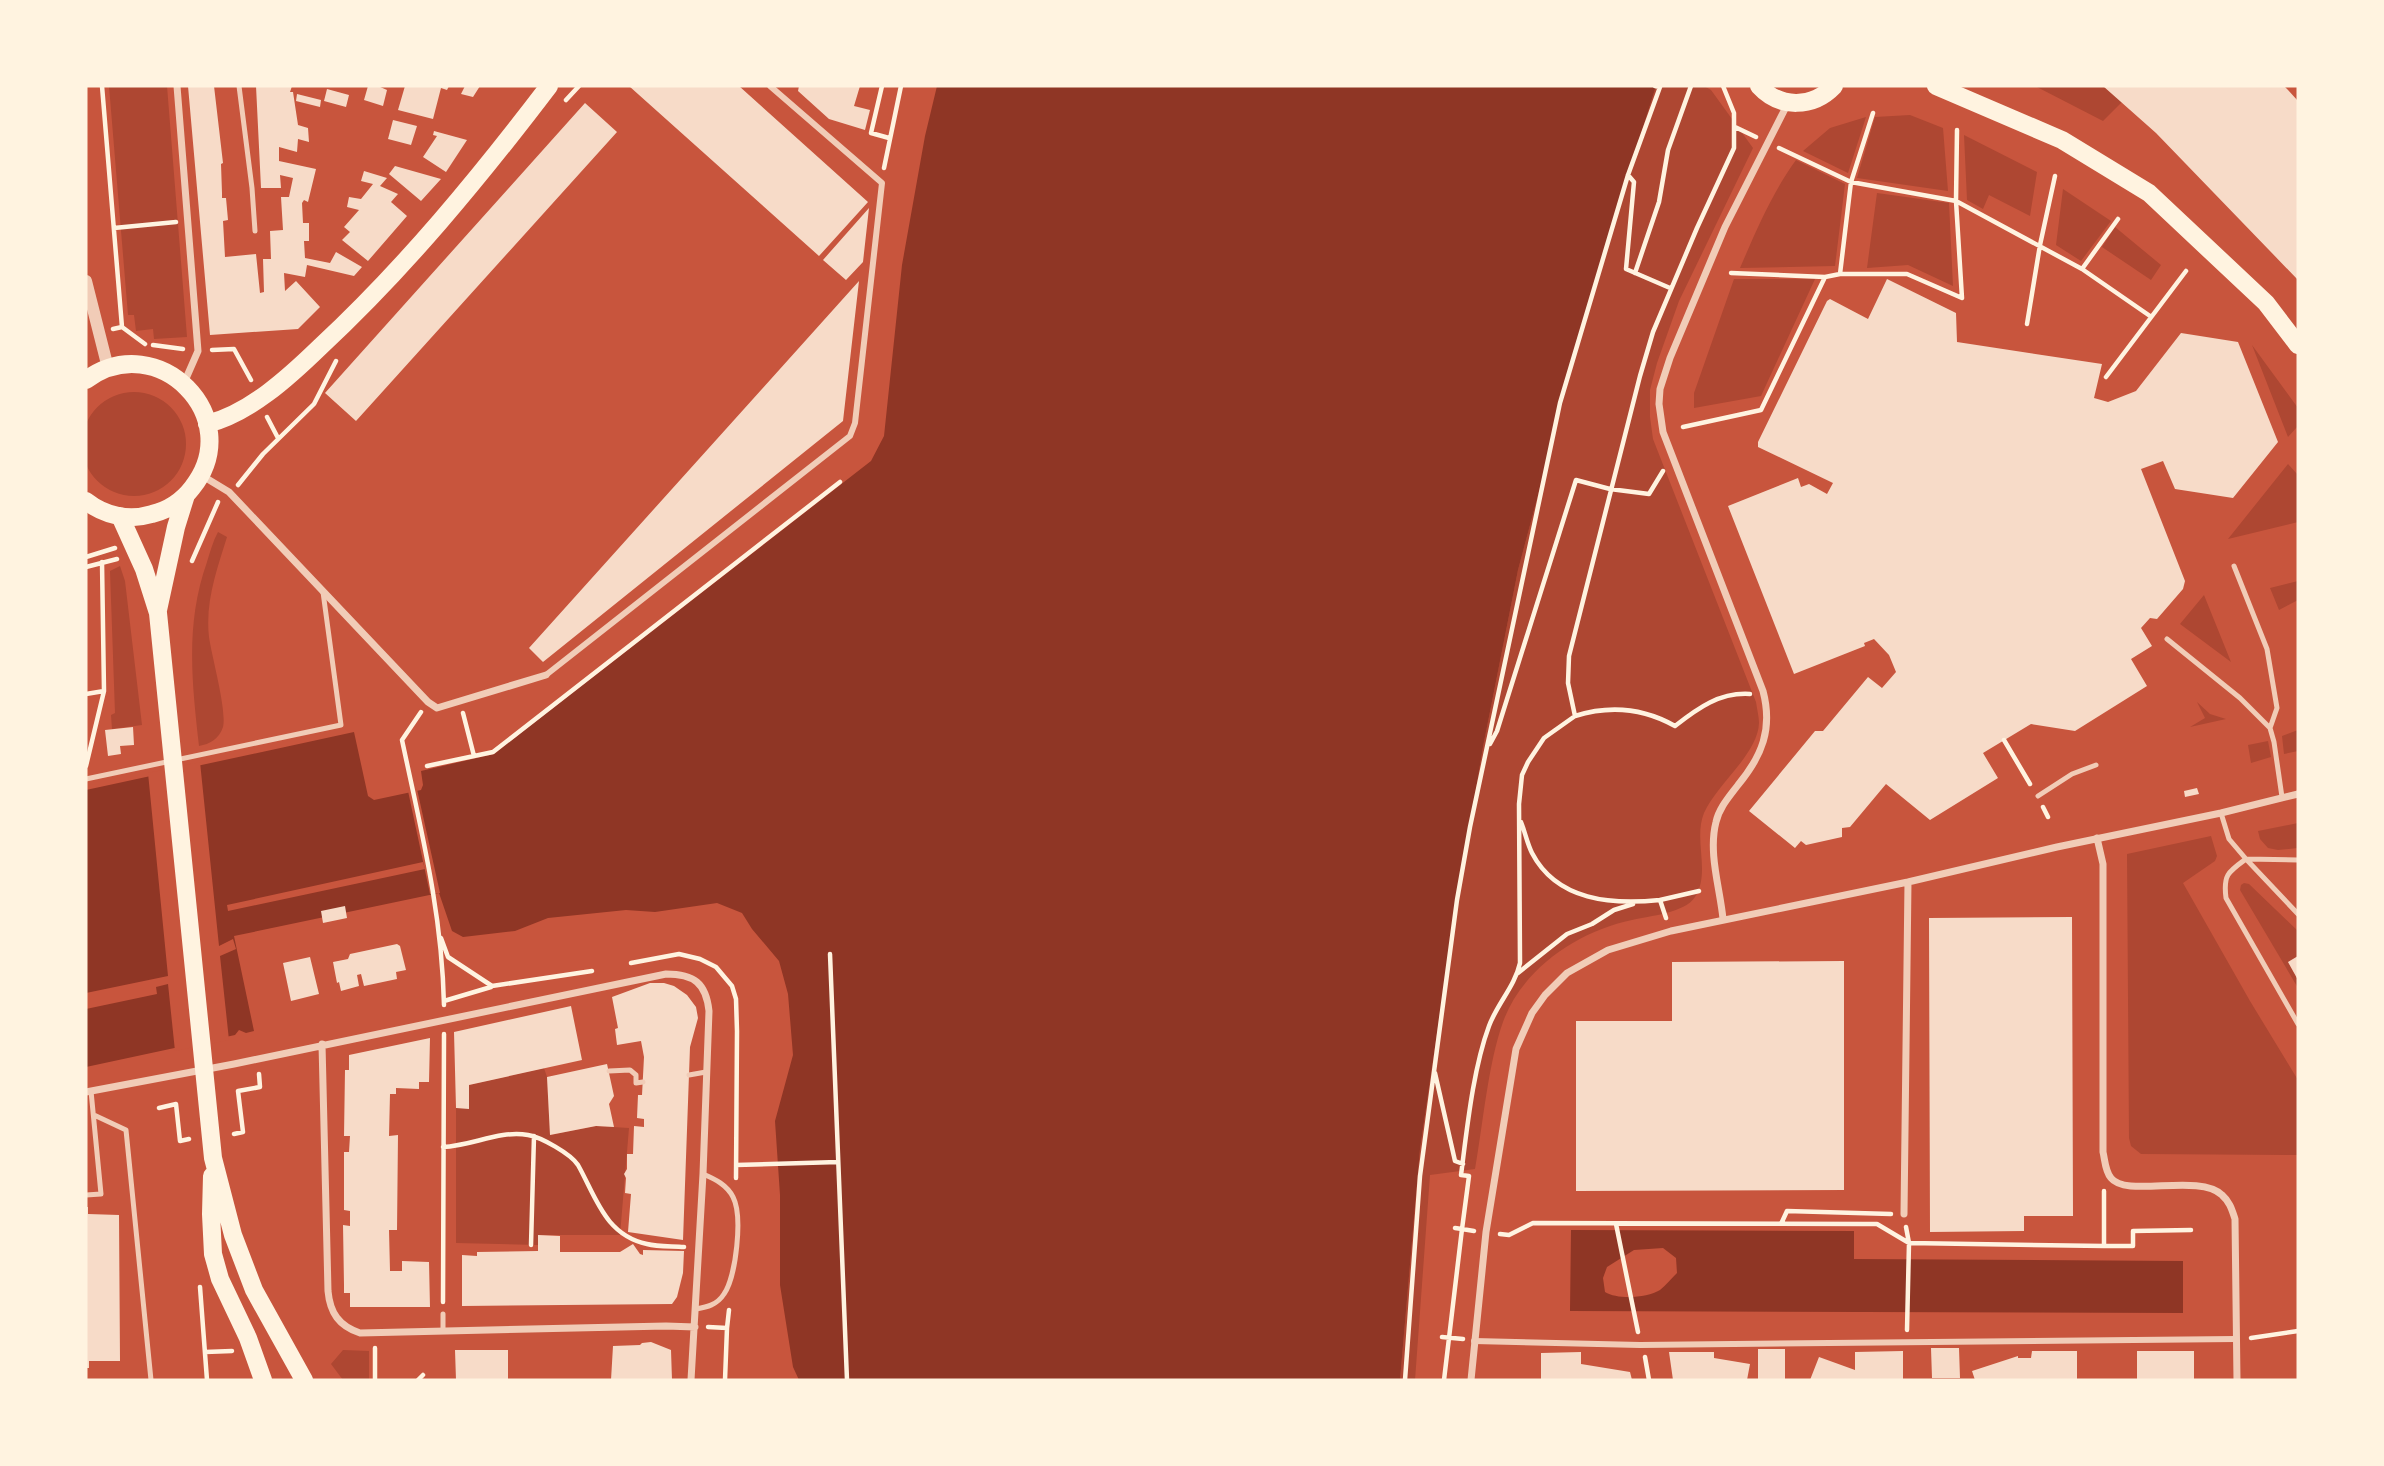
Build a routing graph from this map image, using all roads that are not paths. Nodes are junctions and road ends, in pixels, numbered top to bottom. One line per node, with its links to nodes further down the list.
1 (177, 86): 14 (street)
2 (239, 86): 9 (lane)
3 (549, 86): 15 (main road)
4 (771, 86): 24 (street)
5 (1759, 86): 8 (main road)
6 (1834, 86): 8 (main road)
7 (1936, 86): 11 (main road)
8 (1788, 103): 37 (street)
9 (255, 231)
10 (86, 281): 12 (street)
11 (2298, 345)
12 (108, 368): 13 (main road); 14 (main road)
13 (86, 380)
14 (184, 384): 15 (main road)
15 (207, 424): 16 (main road)
16 (200, 475): 17 (main road); 21 (street)
17 (186, 495): 19 (main road); 22 (main road)
18 (86, 501): 19 (main road)
19 (120, 516): 22 (main road)
20 (2234, 566): 25 (lane)
21 (323, 589): 24 (street); 27 (lane)
22 (158, 613): 46 (main road)
23 (2167, 639): 25 (lane)
24 (546, 675)
25 (2270, 728): 30 (lane)
26 (2096, 765): 29 (lane)
27 (86, 779)
28 (2298, 794): 30 (street)
29 (2038, 796)
30 (2282, 797): 31 (street)
31 (2221, 813): 32 (street); 33 (lane)
32 (2097, 838): 35 (street); 54 (street)
33 (2246, 859): 34 (lane); 36 (lane); 38 (lane)
34 (2298, 860)
35 (1908, 882): 37 (street); 49 (street)
36 (2298, 914)
37 (1723, 919): 55 (street)
38 (2298, 1024)
39 (322, 1044): 41 (street); 44 (street); 53 (street)
40 (609, 1071): 43 (lane)
41 (706, 1072): 42 (lane); 47 (street)
42 (689, 1075)
43 (643, 1082)
44 (88, 1091): 45 (lane)
45 (94, 1115): 48 (lane); 56 (lane)
46 (213, 1158): 57 (main road); 58 (main road)
47 (703, 1174): 50 (street); 50 (lane)
48 (86, 1195)
49 (1905, 1214)
50 (696, 1309): 52 (street)
51 (443, 1314): 53 (lane)
52 (695, 1327): 53 (street); 59 (street)
53 (443, 1331)
54 (2235, 1339): 55 (street); 61 (street)
55 (1474, 1341): 60 (street)
56 (151, 1380)
57 (263, 1380)
58 (304, 1380)
59 (691, 1380)
60 (1471, 1380)
61 (2237, 1380)

